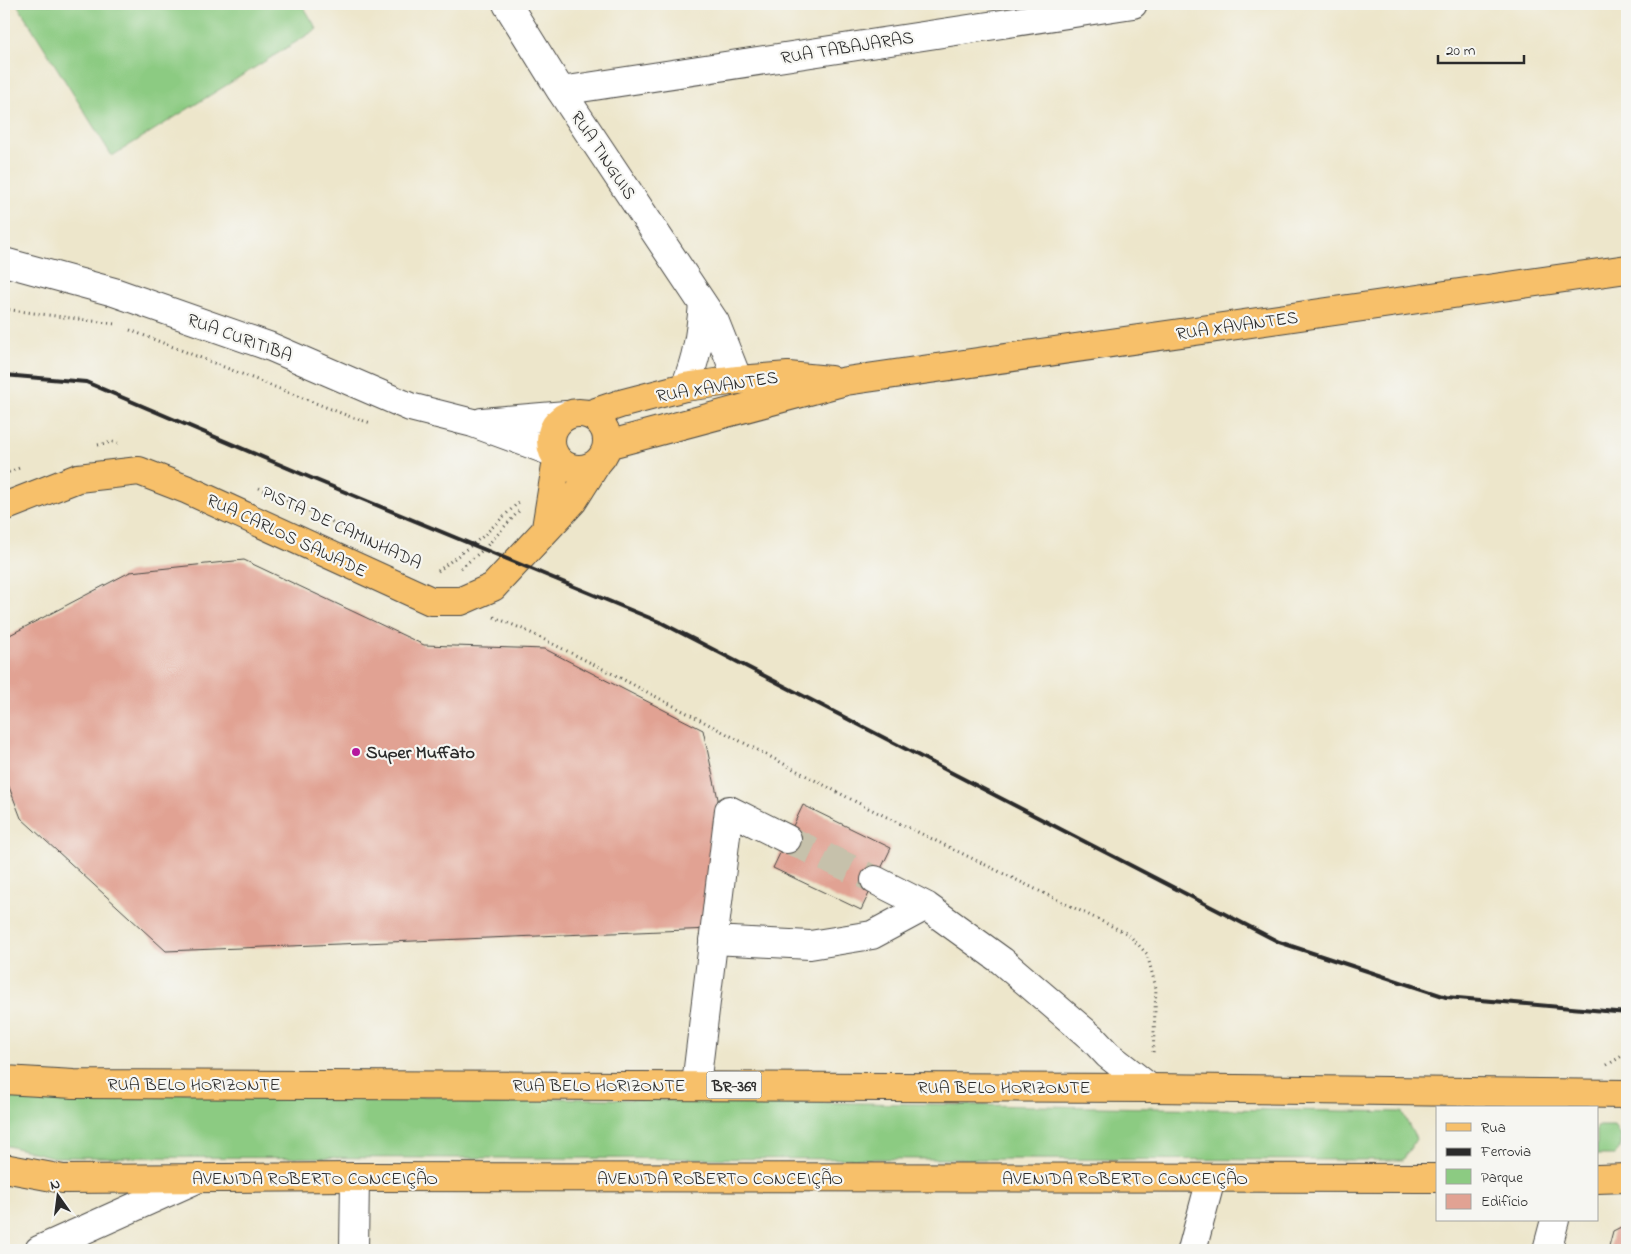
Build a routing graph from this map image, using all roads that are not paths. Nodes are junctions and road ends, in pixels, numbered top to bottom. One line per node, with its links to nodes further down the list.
1 (507, 4): 5 (street, RUA TINGUIS)
2 (1002, 4): 4 (street)
3 (1133, 4): 4 (street, RUA TABAJARAS)
4 (961, 30): 5 (street, RUA TABAJARAS)
5 (561, 91): 8 (street, RUA TINGUIS)
6 (4, 262): 13 (street, RUA CURITIBA)
7 (1627, 269): 10 (main road, RUA XAVANTES)
8 (703, 304): 9 (street, RUA TINGUIS); 11 (street)
9 (738, 380): 10 (main road, RUA XAVANTES); 11 (main road, RUA XAVANTES); 14 (main road)
10 (846, 381): 14 (main road, RUA XAVANTES)
11 (685, 388): 12 (main road, RUA XAVANTES)
12 (578, 415): 13 (street, RUA CURITIBA); 15 (main road); 16 (main road)
13 (473, 423): 16 (street, RUA CURITIBA)
14 (649, 435): 15 (main road, RUA XAVANTES)
15 (602, 454): 16 (main road); 18 (main road, RUA CARLOS SAWADE)
16 (555, 456): 18 (main road)
17 (4, 507): 18 (main road, RUA CARLOS SAWADE)
18 (546, 528)
19 (787, 839): 22 (street)
20 (875, 880): 21 (street)
21 (926, 906): 22 (street); 25 (street)
22 (713, 940): 24 (street)
23 (4, 1080): 24 (main road, RUA BELO HORIZONTE / BR-369)
24 (696, 1085): 25 (main road, RUA BELO HORIZONTE / BR-369)
25 (1150, 1088): 27 (main road, RUA BELO HORIZONTE / BR-369)
26 (1627, 1094): 27 (main road, BR-369)
27 (1464, 1100)
28 (4, 1168): 30 (main road, AVENIDA ROBERTO CONCEIÇÃO)
29 (355, 1177): 30 (main road, AVENIDA ROBERTO CONCEIÇÃO); 33 (main road, AVENIDA ROBERTO CONCEIÇÃO); 37 (street)
30 (199, 1178): 36 (street)
31 (1436, 1178): 33 (main road, AVENIDA ROBERTO CONCEIÇÃO)
32 (1627, 1178): 34 (main road)
33 (1211, 1179): 38 (street)
34 (1598, 1179)
35 (1554, 1222): 39 (street)
36 (39, 1250)
37 (354, 1250)
38 (1192, 1250)
39 (1547, 1250)

